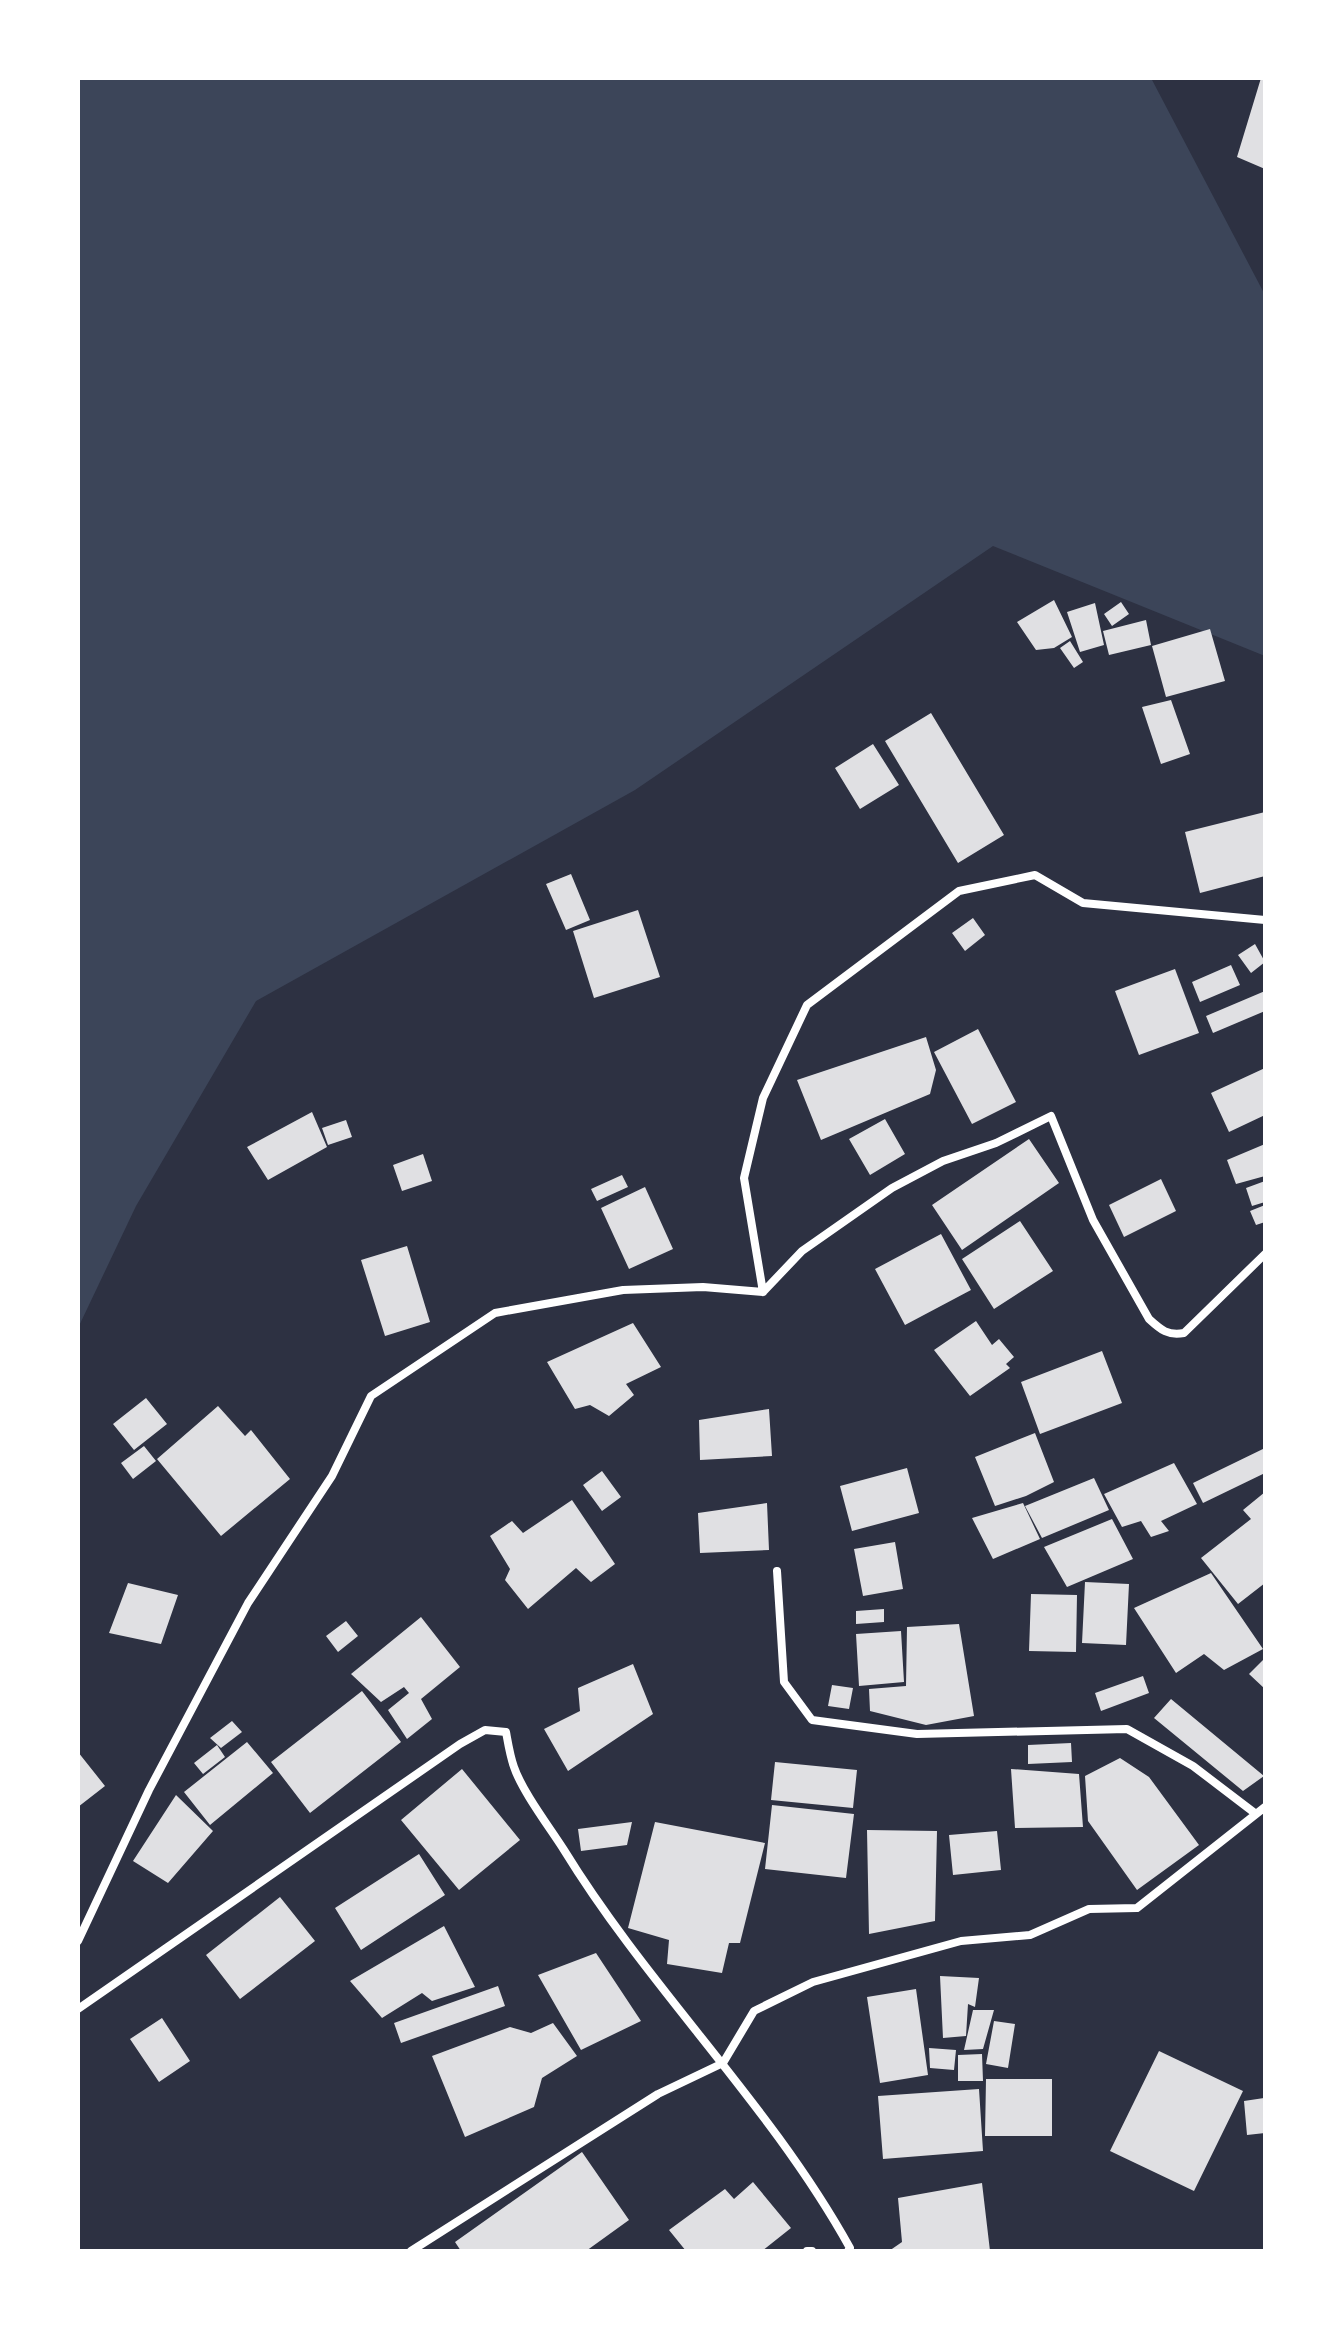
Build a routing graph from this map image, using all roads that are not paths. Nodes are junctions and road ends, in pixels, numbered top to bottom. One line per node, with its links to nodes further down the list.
1 (1265, 920): 3 (street)
2 (1265, 1254): 3 (street)
3 (763, 1292): 7 (street)
4 (777, 1571): 6 (street)
5 (1265, 1807): 6 (street)
6 (1256, 1814): 9 (street)
7 (78, 1941)
8 (78, 2009): 9 (street)
9 (723, 2063): 10 (street); 11 (street)
10 (850, 2250)
11 (411, 2251)

